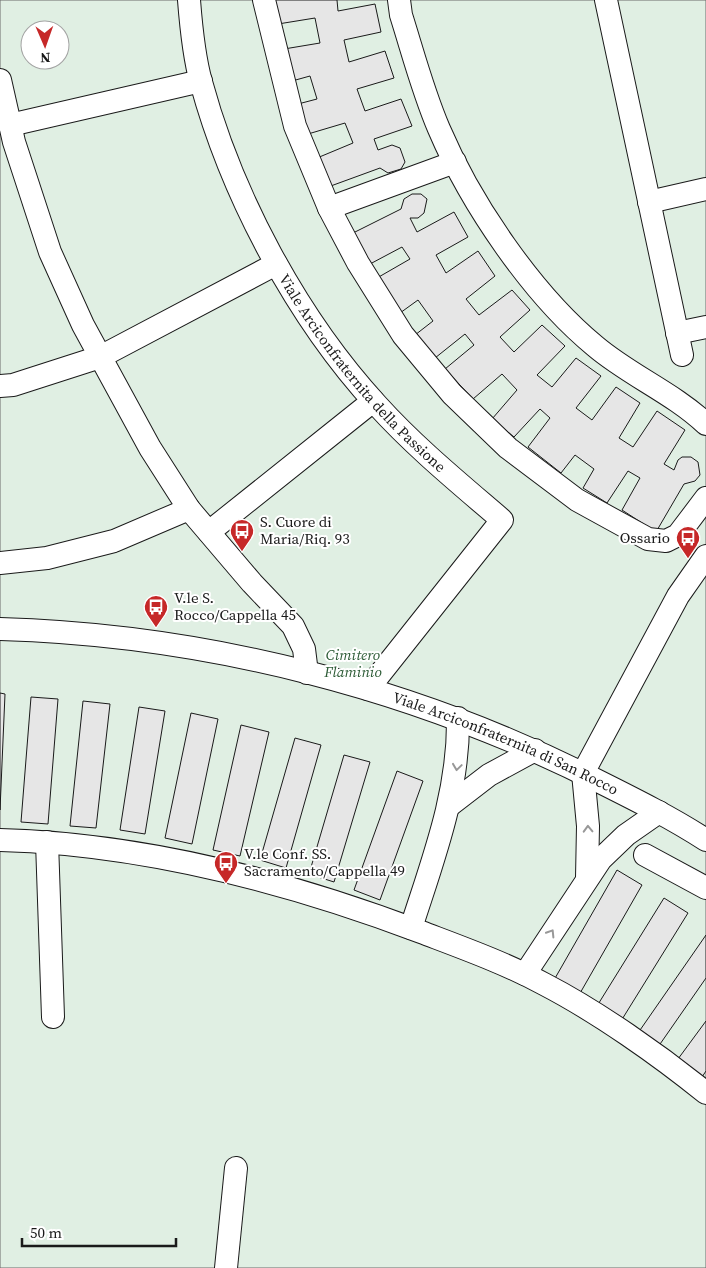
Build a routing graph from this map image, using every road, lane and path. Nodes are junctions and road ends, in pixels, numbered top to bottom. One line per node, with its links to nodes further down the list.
1 (189, 0): 6 (lane, Viale Arciconfraternita della Passione)
2 (264, 0): 11 (lane)
3 (400, 0): 8 (lane)
4 (606, 0): 10 (lane)
5 (0, 80): 7 (lane)
6 (201, 81): 7 (lane); 12 (lane, Viale Arciconfraternita della Passione)
7 (10, 125): 14 (lane)
8 (455, 162): 11 (lane); 17 (lane)
9 (706, 189): 10 (lane)
10 (649, 202): 13 (lane)
11 (330, 208): 18 (lane)
12 (276, 264): 14 (lane); 16 (lane, Viale Arciconfraternita della Passione)
13 (706, 327)
14 (100, 357): 15 (lane); 19 (lane)
15 (0, 386)
16 (372, 401): 20 (lane); 25 (lane, Viale Arciconfraternita della Passione)
17 (706, 424)
18 (706, 498)
19 (189, 509): 20 (lane); 22 (lane)
20 (209, 532): 24 (lane)
21 (706, 556): 28 (lane)
22 (0, 563)
23 (0, 629): 24 (lane, Viale Arciconfraternita di San Rocco)
24 (307, 673): 25 (lane, Viale Arciconfraternita di San Rocco)
25 (368, 689): 26 (lane, Viale Arciconfraternita di San Rocco)
26 (458, 718): 27 (lane, Viale Arciconfraternita di San Rocco); 29 (lane, one-way to 29)
27 (535, 750): 28 (lane, Viale Arciconfraternita di San Rocco); 29 (lane)
28 (583, 773): 30 (lane, Viale Arciconfraternita di San Rocco); 35 (lane, one-way to 28)
29 (450, 805): 37 (lane)
30 (659, 812): 32 (lane, Viale Arciconfraternita di San Rocco); 35 (lane)
31 (0, 840): 33 (lane)
32 (706, 840)
33 (47, 842): 37 (lane); 39 (lane)
34 (644, 855): 36 (lane)
35 (587, 878): 38 (lane, one-way to 35)
36 (706, 888)
37 (411, 928): 38 (lane)
38 (525, 974): 40 (lane)
39 (53, 1017)
40 (706, 1093)
41 (236, 1168): 42 (lane)
42 (226, 1268)

